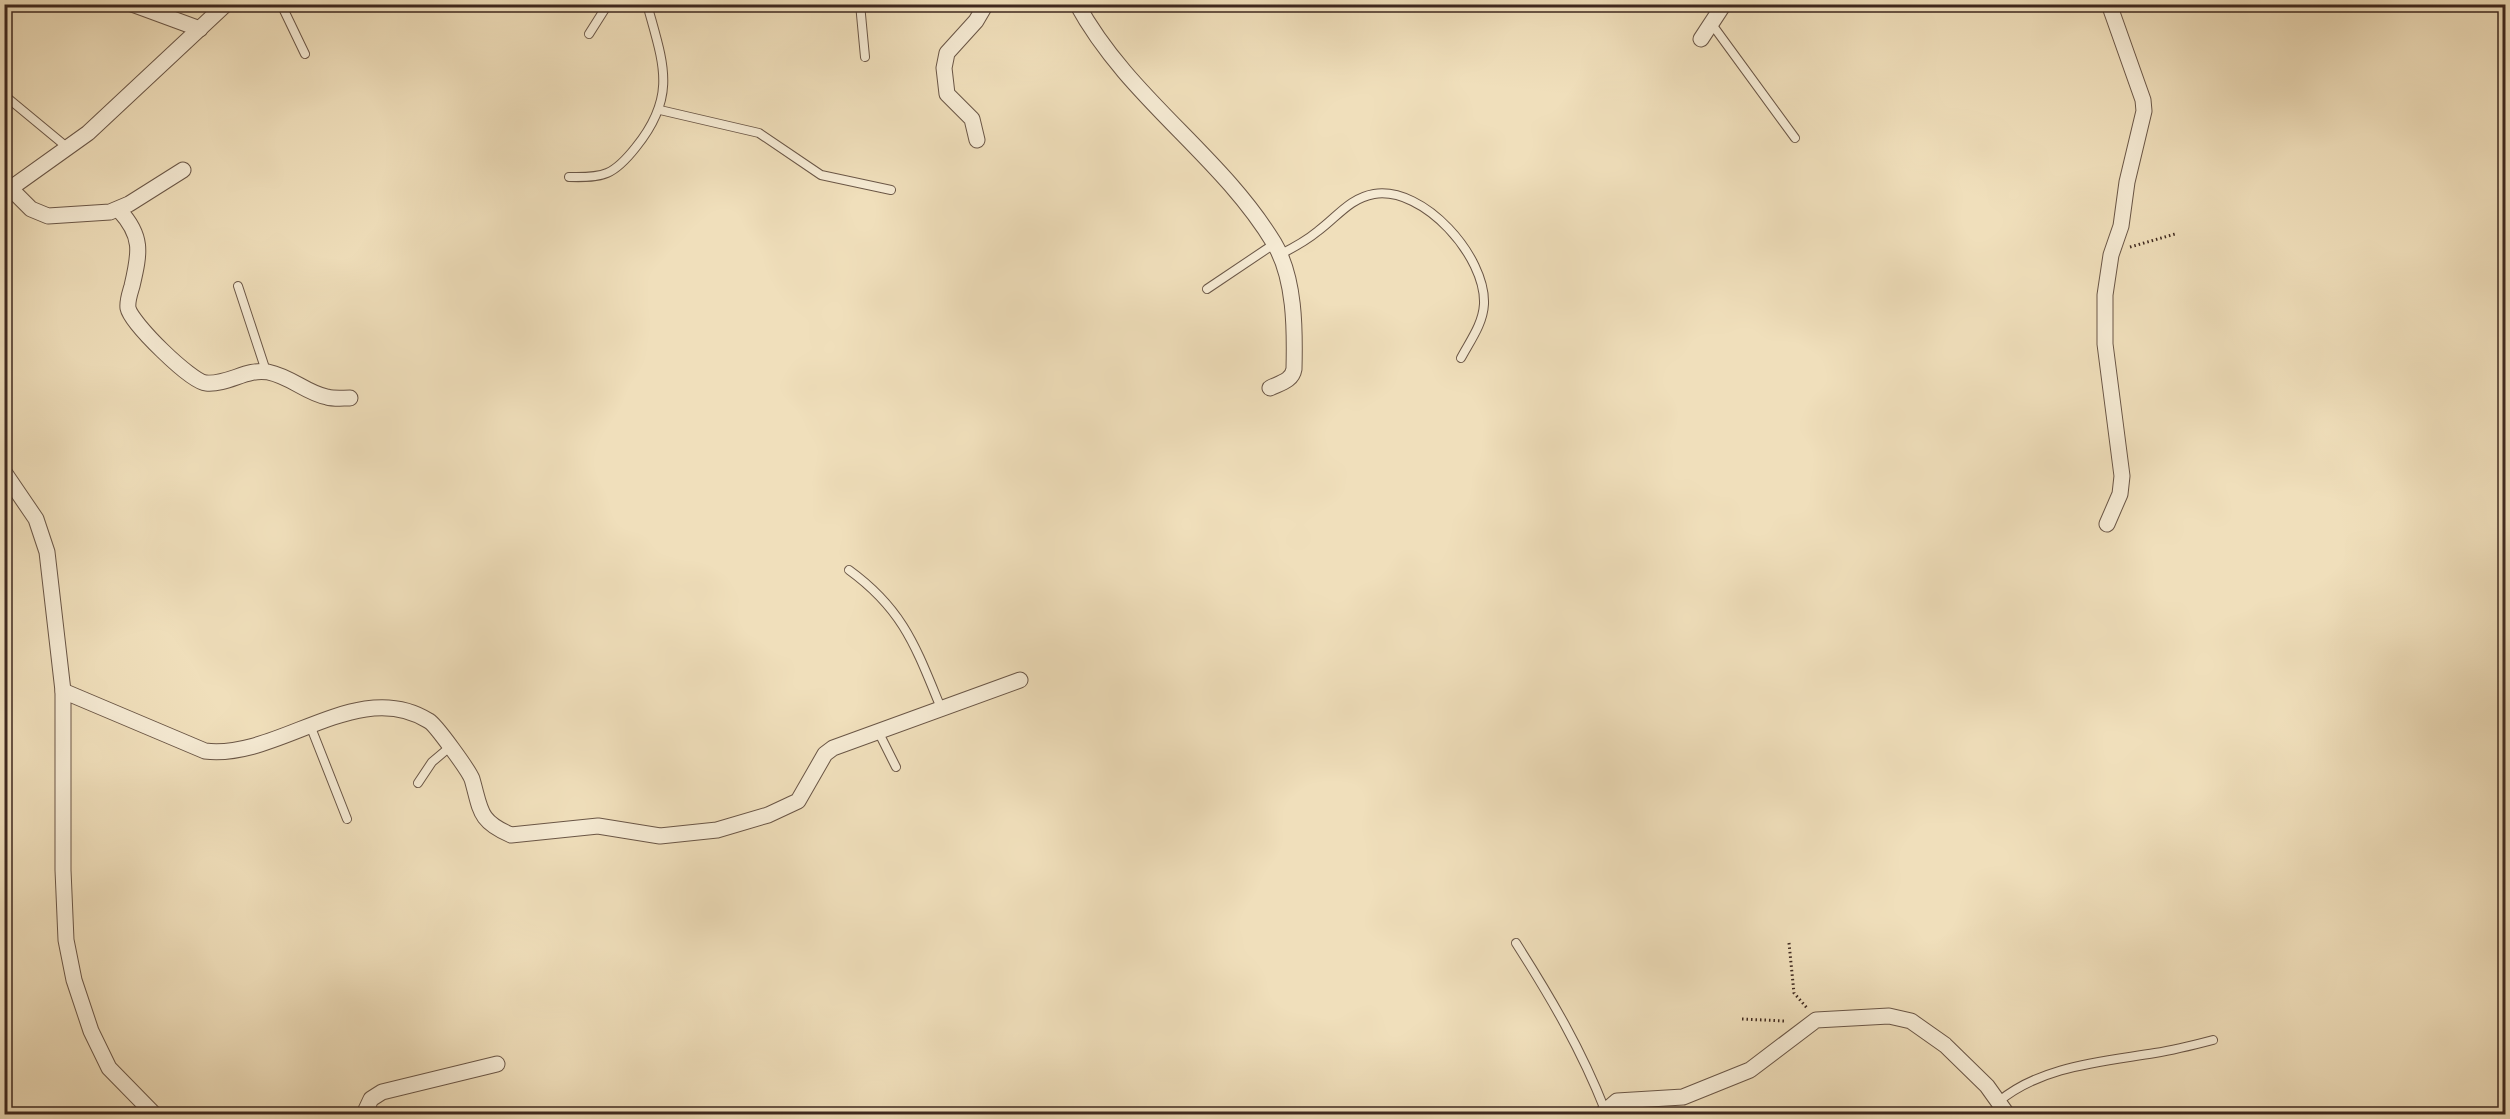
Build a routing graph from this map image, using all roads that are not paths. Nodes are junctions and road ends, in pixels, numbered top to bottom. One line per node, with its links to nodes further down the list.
1 (132, 4): 12 (street)
2 (226, 4): 12 (street)
3 (280, 4): 15 (lane)
4 (608, 4): 13 (lane)
5 (647, 4): 18 (lane)
6 (860, 4): 16 (lane)
7 (986, 4): 20 (street)
8 (1077, 4): 27 (street)
9 (1724, 4): 11 (street)
10 (2109, 4): 35 (street)
11 (1711, 23): 14 (street); 19 (lane)
12 (200, 29): 21 (street)
13 (589, 34)
14 (1701, 39)
15 (305, 54)
16 (865, 57)
17 (4, 95): 21 (lane)
18 (660, 110): 23 (lane); 24 (lane)
19 (1795, 138)
20 (977, 140)
21 (68, 148): 25 (street)
22 (183, 170): 26 (street)
23 (570, 177)
24 (891, 190)
25 (8, 191): 26 (street)
26 (119, 210): 31 (street)
27 (1277, 250): 29 (lane); 30 (lane); 32 (street)
28 (237, 286): 31 (lane)
29 (1207, 289)
30 (1461, 358)
31 (266, 371): 33 (street)
32 (1270, 388)
33 (350, 398)
34 (4, 472): 38 (street)
35 (2107, 524)
36 (849, 570): 39 (lane)
37 (1020, 680): 39 (street)
38 (63, 691): 40 (street); 51 (street)
39 (941, 708): 41 (street)
40 (310, 725): 42 (street); 45 (lane)
41 (878, 731): 42 (street); 43 (lane)
42 (451, 746): 44 (lane)
43 (896, 768)
44 (418, 783)
45 (347, 819)
46 (1516, 943): 50 (lane)
47 (2214, 1040): 49 (lane)
48 (497, 1064): 52 (street)
49 (1998, 1101): 50 (street); 53 (street)
50 (1604, 1112)
51 (154, 1114)
52 (364, 1114)
53 (2007, 1114)

